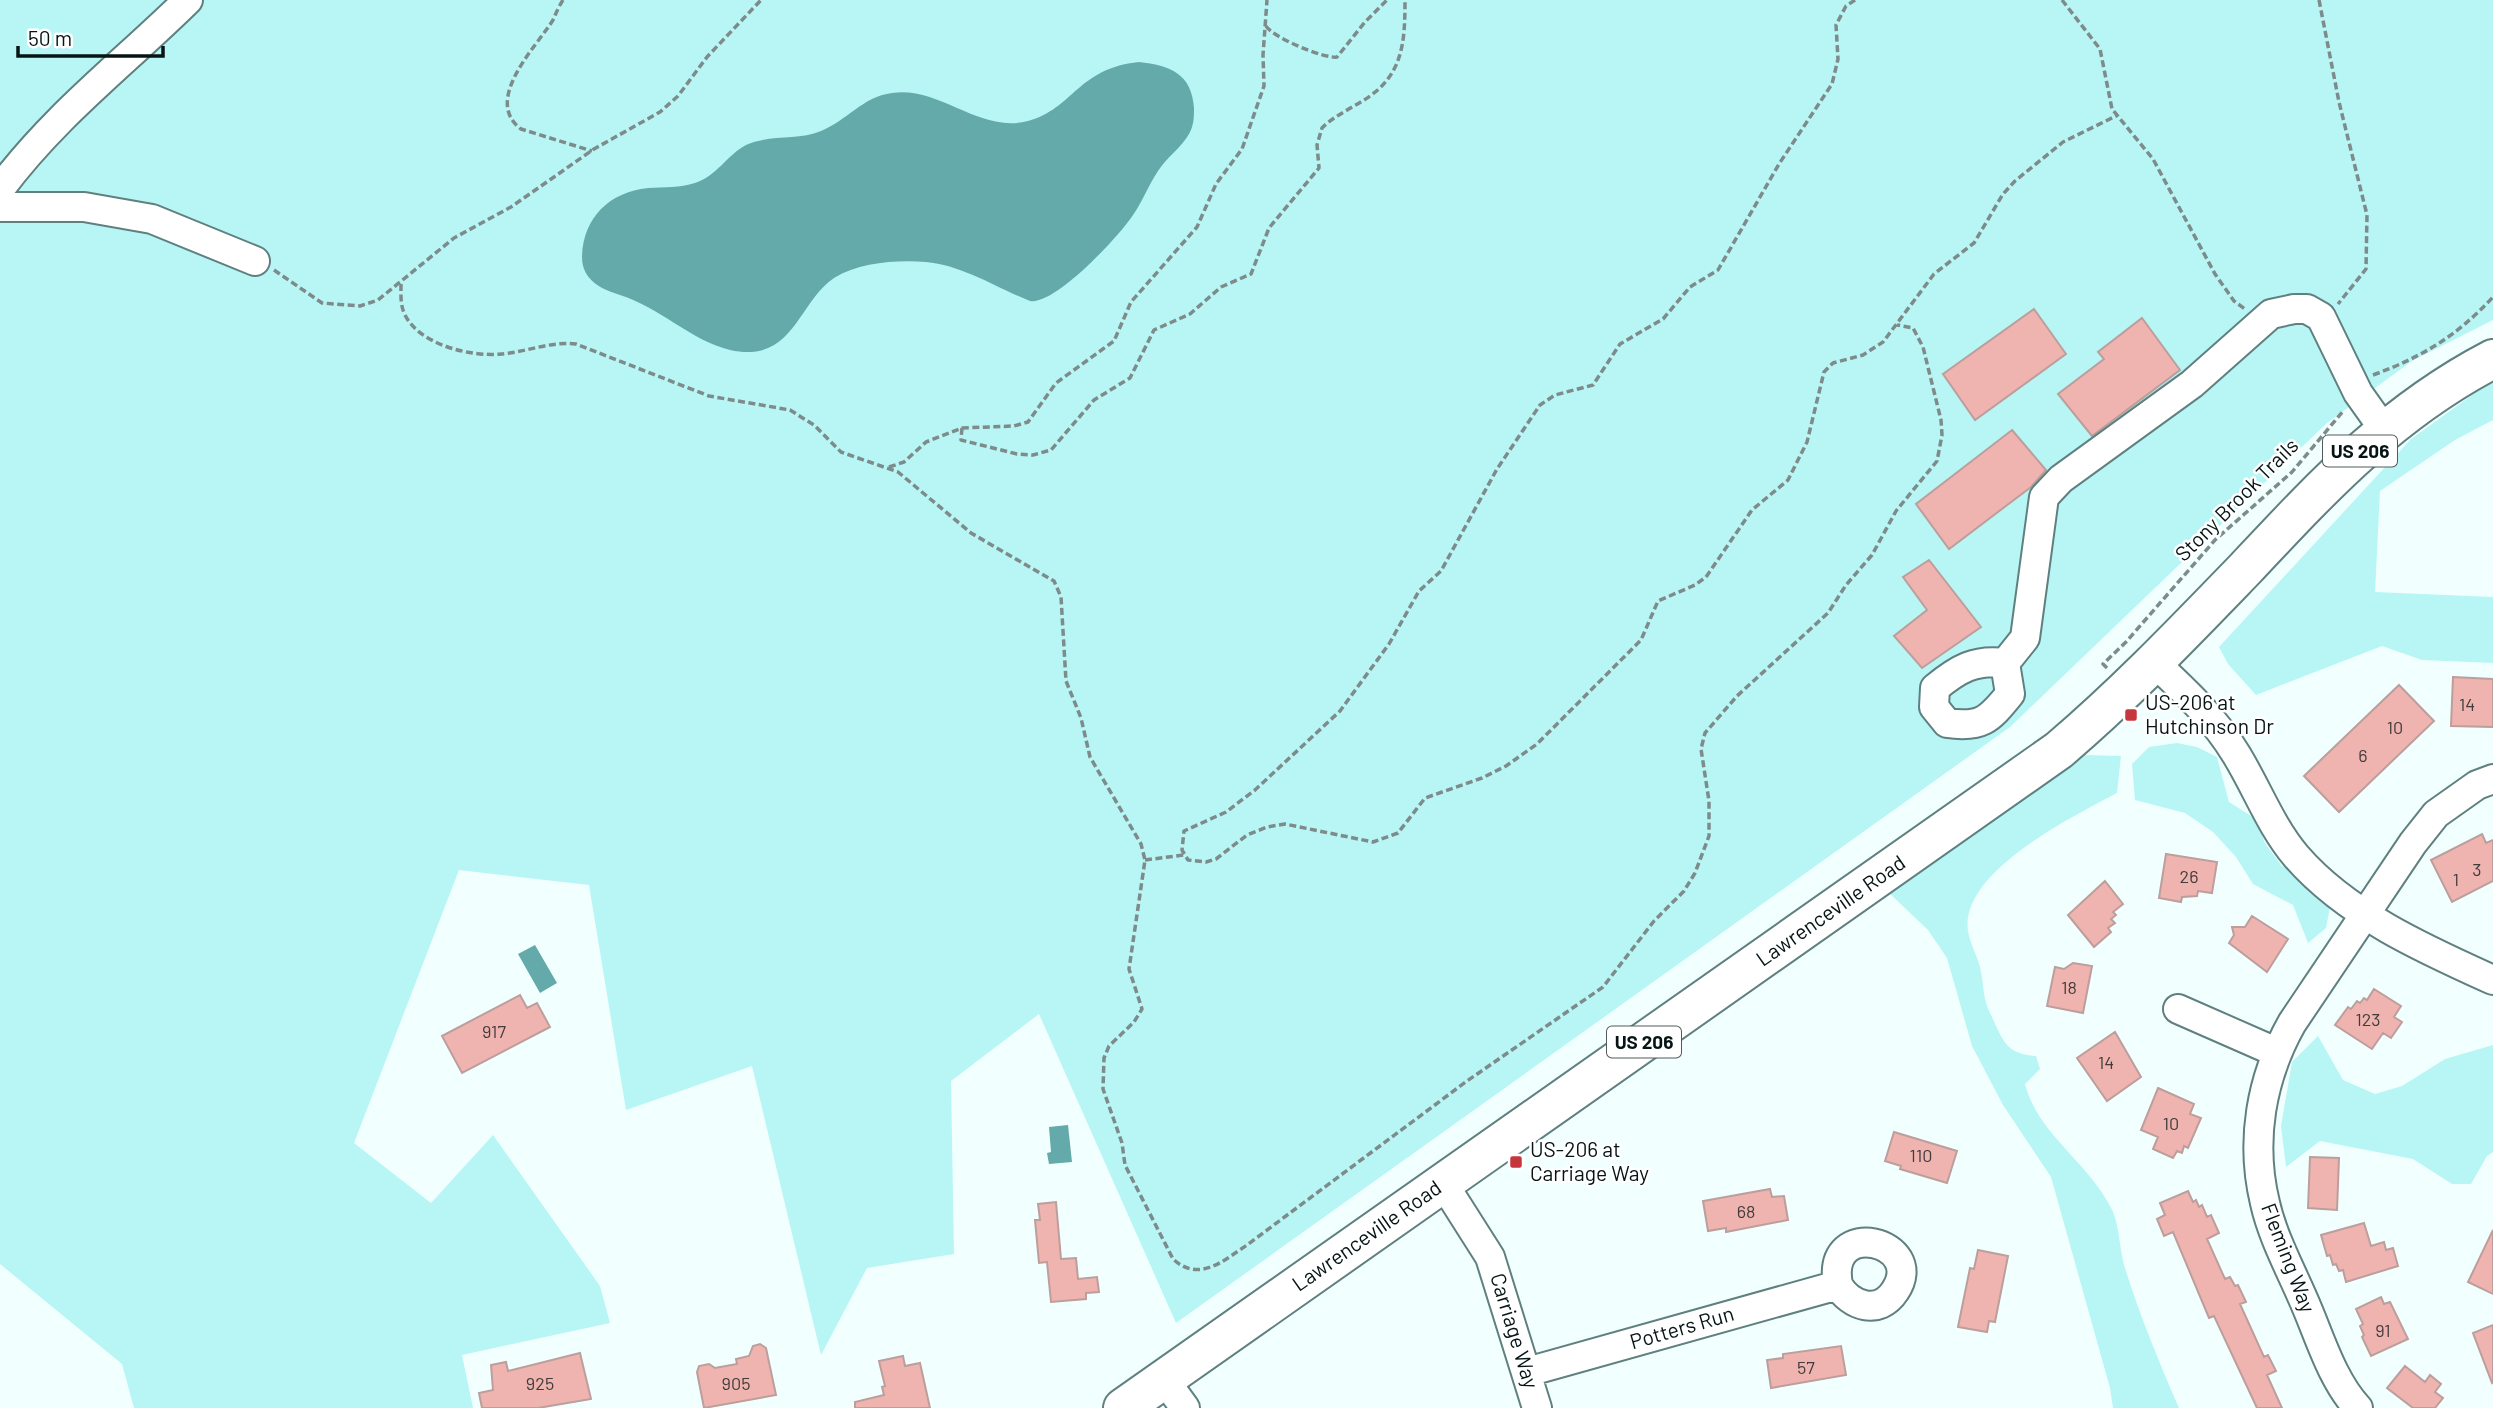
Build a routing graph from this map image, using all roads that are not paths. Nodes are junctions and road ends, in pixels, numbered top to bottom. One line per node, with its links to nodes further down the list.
1 (188, 0): 2 (street)
2 (0, 189)
3 (0, 207): 4 (street)
4 (255, 261)
5 (2493, 359): 6 (highway, Lawrenceville Road / US 206)
6 (2385, 431): 7 (street); 8 (highway, Lawrenceville Road / US 206)
7 (2005, 663)
8 (2142, 675): 10 (street); 14 (highway, Lawrenceville Road / US 206)
9 (2493, 779): 10 (street, Fleming Way)
10 (2365, 915): 11 (street); 13 (street, Fleming Way)
11 (2493, 980)
12 (2178, 1009): 13 (street)
13 (2276, 1052): 20 (street, Fleming Way)
14 (1443, 1183): 16 (street, Carriage Way); 17 (highway, Lawrenceville Road / US 206)
15 (1838, 1285): 16 (street, Potters Run)
16 (1527, 1371): 19 (street, Carriage Way)
17 (1174, 1394): 18 (highway, Lawrenceville Road / US 206)
18 (1123, 1408)
19 (1537, 1408)
20 (2358, 1408)

